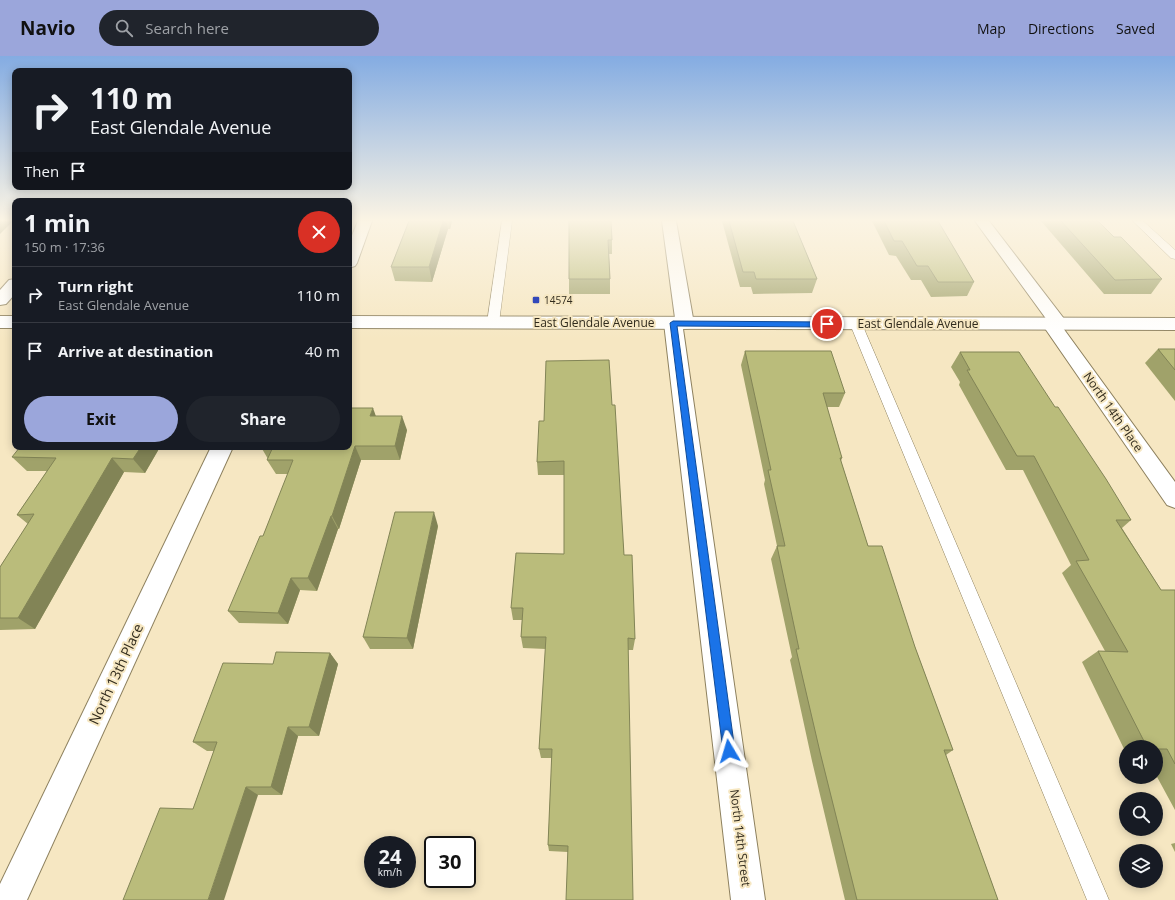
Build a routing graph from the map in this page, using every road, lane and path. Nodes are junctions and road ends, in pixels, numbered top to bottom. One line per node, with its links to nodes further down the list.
1 (502, 260): 9 (lane)
2 (673, 260): 10 (street, North 14th Street)
3 (1010, 260): 12 (street, North 14th Place)
4 (12, 287): 5 (street)
5 (0, 300)
6 (0, 322): 7 (street)
7 (12, 322)
8 (352, 322): 9 (street, East Glendale Avenue)
9 (494, 322): 10 (street, East Glendale Avenue)
10 (679, 323): 11 (street, East Glendale Avenue); 17 (street, North 14th Street)
11 (856, 324): 12 (street, East Glendale Avenue); 18 (lane)
12 (1055, 324): 13 (street, East Glendale Avenue); 15 (street, North 14th Place)
13 (1175, 324)
14 (221, 450): 16 (street, North 13th Place)
15 (1175, 499)
16 (10, 900)
17 (748, 900)
18 (1098, 900)

